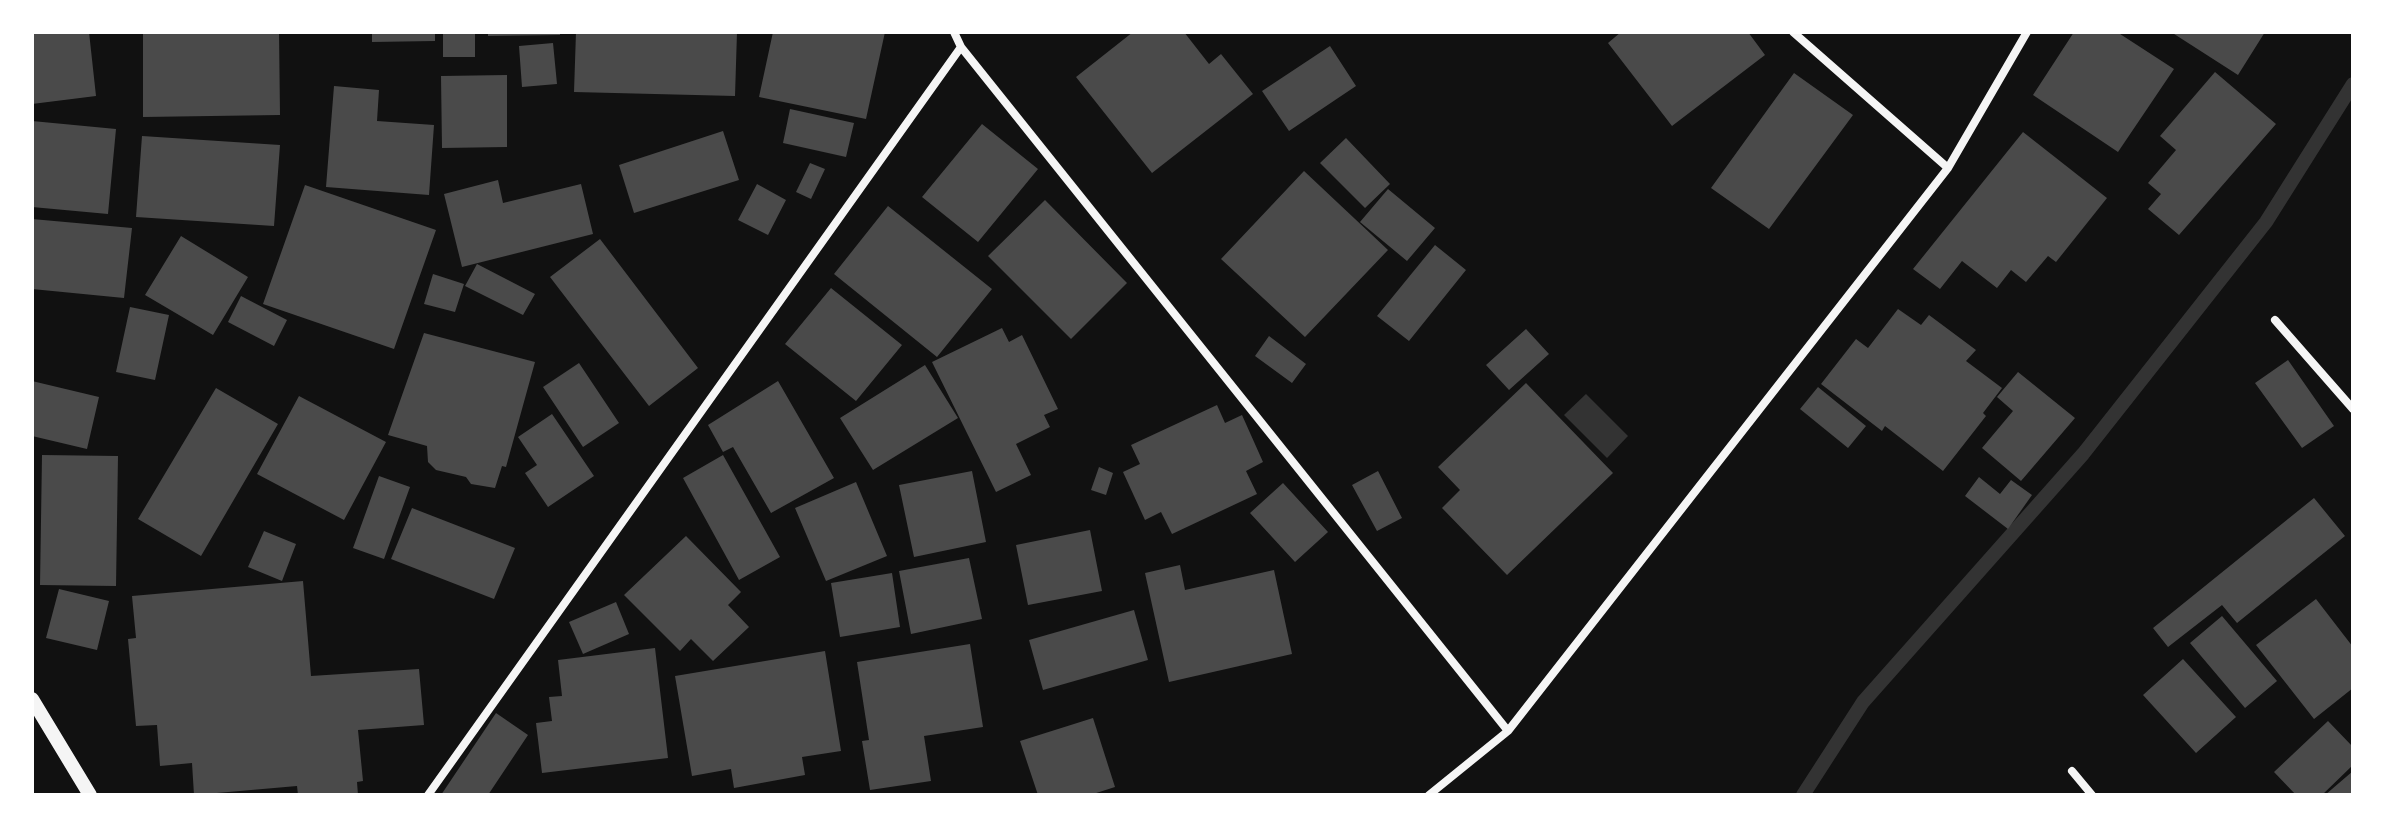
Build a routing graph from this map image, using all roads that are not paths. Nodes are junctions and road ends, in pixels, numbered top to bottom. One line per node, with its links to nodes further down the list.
1 (954, 32): 4 (street)
2 (1793, 32): 5 (street)
3 (2027, 32): 5 (street)
4 (961, 47): 9 (street); 12 (street)
5 (1948, 168): 9 (street)
6 (2275, 320): 7 (street)
7 (2353, 409)
8 (32, 699): 11 (street)
9 (1508, 731): 13 (street)
10 (2072, 771): 14 (street)
11 (90, 795)
12 (428, 795)
13 (1429, 795)
14 (2092, 795)

